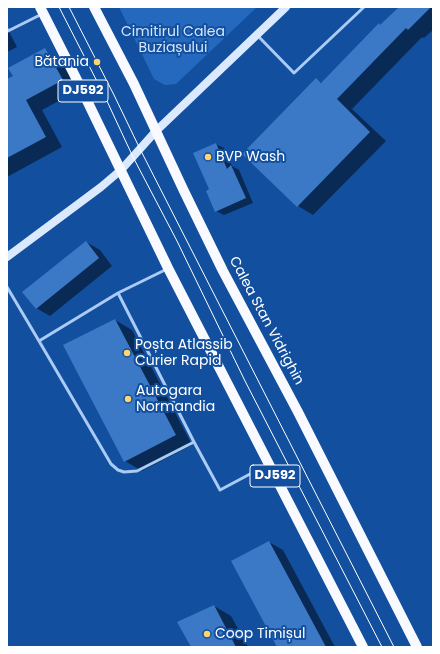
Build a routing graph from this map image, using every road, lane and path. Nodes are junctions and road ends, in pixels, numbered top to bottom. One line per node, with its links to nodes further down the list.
1 (94, 7): 7 (main road, Calea Stan Vidrighin / DJ592)
2 (286, 7): 6 (street)
3 (364, 7): 6 (lane)
4 (41, 10): 5 (lane); 8 (main road, DJ592)
5 (7, 29)
6 (257, 34): 7 (street)
7 (156, 131): 8 (street); 17 (main road, Calea Stan Vidrighin / DJ592)
8 (121, 170): 9 (street); 10 (main road, DJ592)
9 (7, 257)
10 (168, 268): 12 (lane); 15 (main road, DJ592)
11 (7, 288): 13 (lane)
12 (118, 293): 13 (lane); 14 (lane)
13 (39, 341): 14 (lane)
14 (194, 442): 15 (lane)
15 (269, 464): 16 (main road, DJ592)
16 (363, 647)
17 (417, 647)

